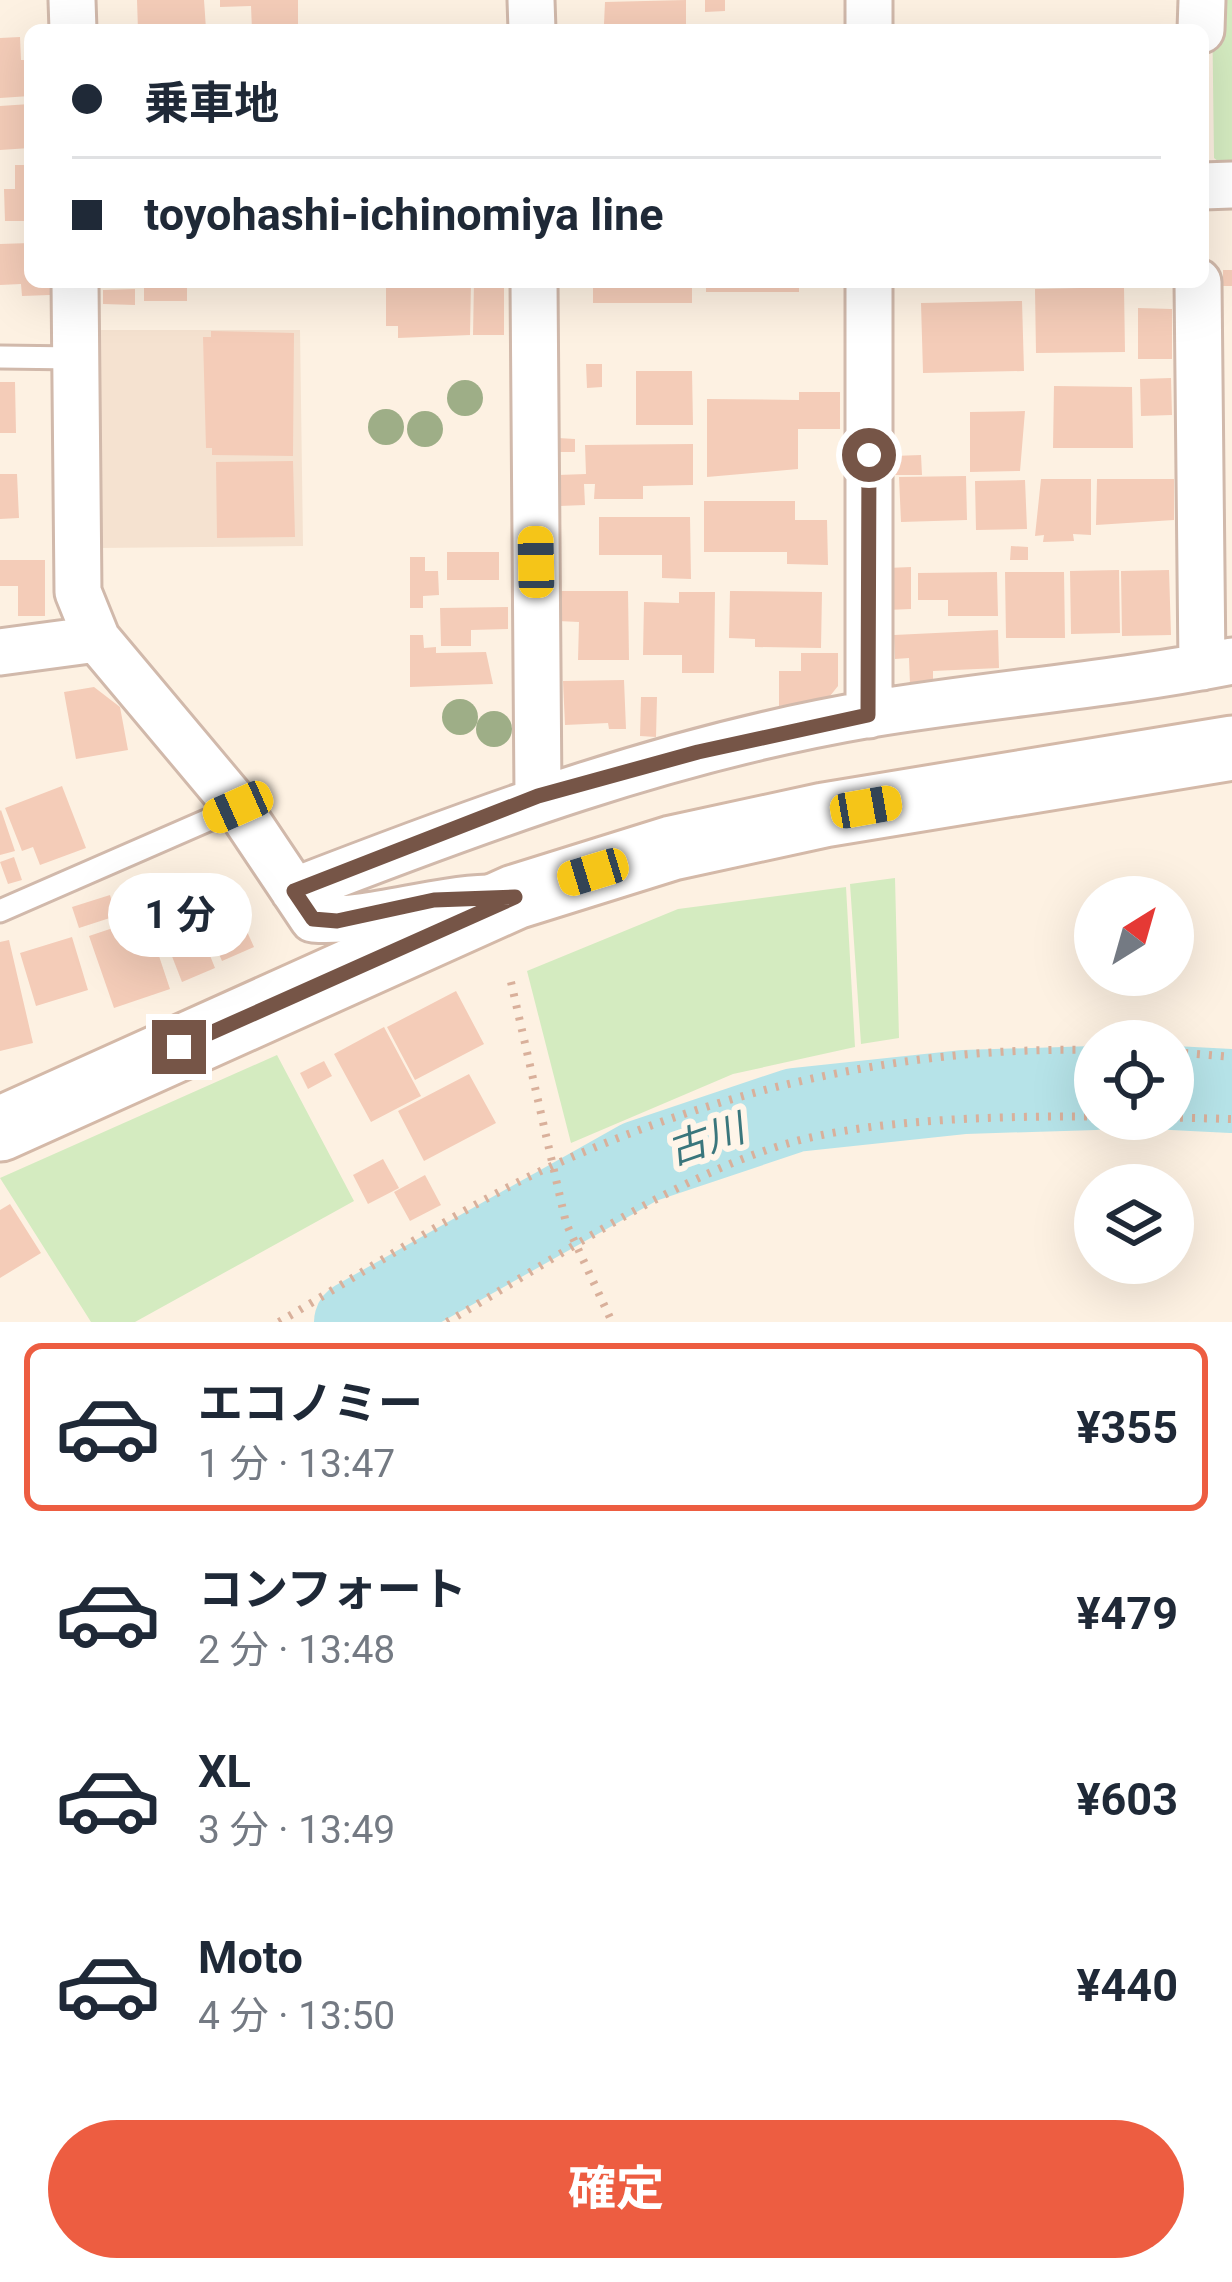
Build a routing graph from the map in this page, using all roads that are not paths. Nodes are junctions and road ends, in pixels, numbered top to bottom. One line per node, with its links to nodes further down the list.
1 (75, 288): 6 (street)
2 (534, 288): 12 (street)
3 (869, 288): 10 (street)
4 (1198, 288): 9 (street)
5 (0, 357): 6 (lane)
6 (76, 358): 7 (street)
7 (97, 638): 8 (street); 13 (street)
8 (0, 652)
9 (1217, 664): 10 (street)
10 (868, 715): 12 (street)
11 (1232, 748): 15 (main road)
12 (538, 796): 14 (street)
13 (238, 807): 14 (street); 16 (lane)
14 (294, 891): 15 (street)
15 (515, 897): 17 (main road)
16 (0, 911)
17 (0, 1129)

